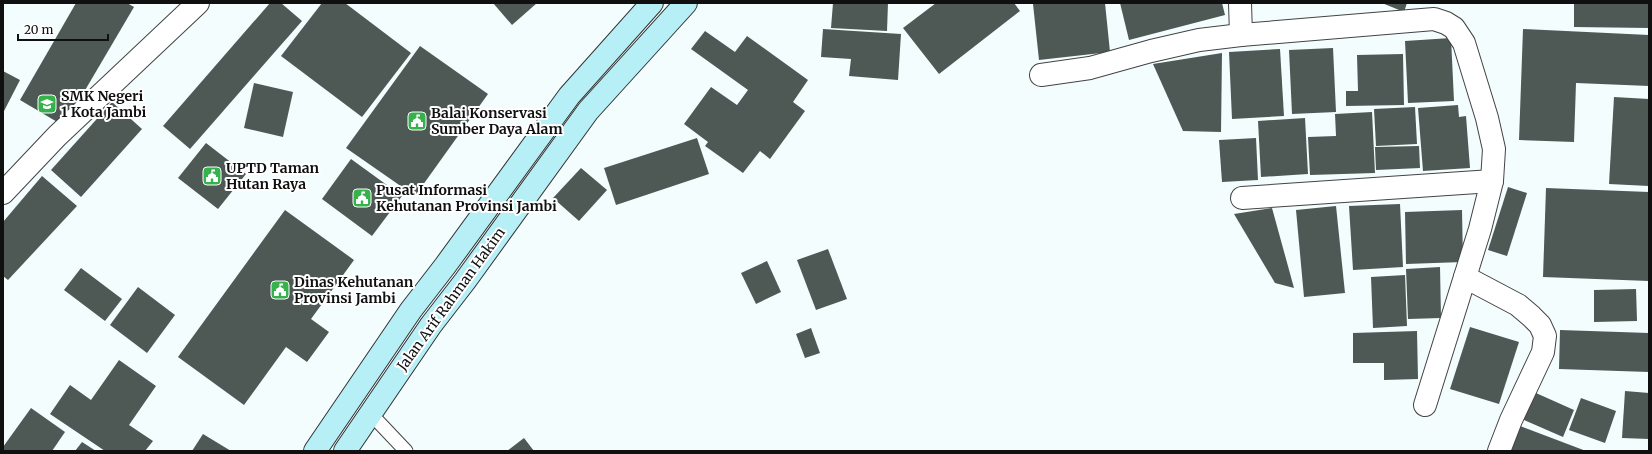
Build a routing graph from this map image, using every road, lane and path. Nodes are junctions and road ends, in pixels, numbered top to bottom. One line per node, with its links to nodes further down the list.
1 (198, 3): 8 (street)
2 (652, 3): 13 (main road, Jalan Arif Rahman Hakim)
3 (686, 3): 12 (main road, Jalan Arif Rahman Hakim)
4 (1240, 3): 5 (street)
5 (1241, 35): 6 (street); 7 (street)
6 (1041, 75)
7 (1492, 182): 9 (street); 10 (street)
8 (3, 193)
9 (1242, 198)
10 (1465, 277): 11 (street); 16 (street)
11 (1425, 405)
12 (370, 413): 14 (main road, Jalan Arif Rahman Hakim); 15 (lane)
13 (315, 451)
14 (345, 451)
15 (406, 451)
16 (1499, 451)

